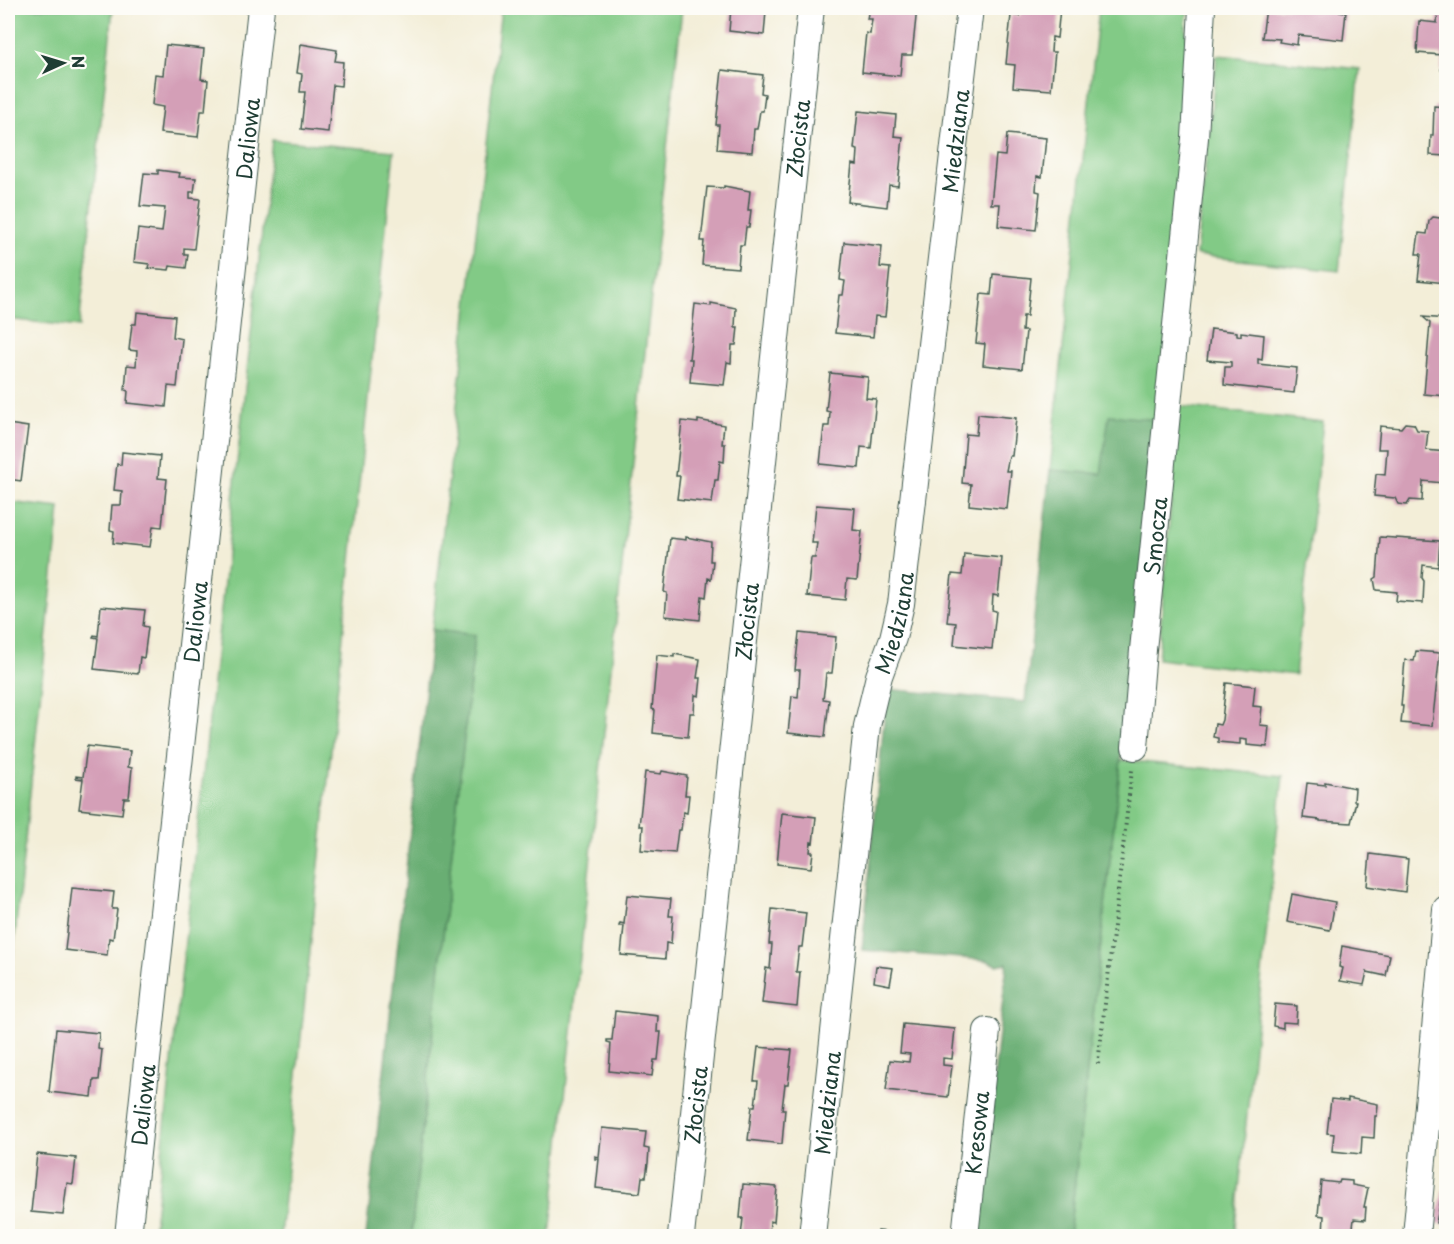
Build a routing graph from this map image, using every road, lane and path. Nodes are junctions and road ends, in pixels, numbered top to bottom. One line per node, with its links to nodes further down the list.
1 (261, 8): 9 (street, Daliowa)
2 (811, 8): 10 (street, Złocista)
3 (970, 8): 11 (street, Miedziana)
4 (1202, 8): 5 (street, Smocza)
5 (1135, 747): 8 (path)
6 (1446, 909): 13 (street)
7 (987, 1031): 12 (street, Kresowa)
8 (1098, 1064)
9 (128, 1236)
10 (681, 1236)
11 (812, 1236)
12 (964, 1236)
13 (1416, 1236)

